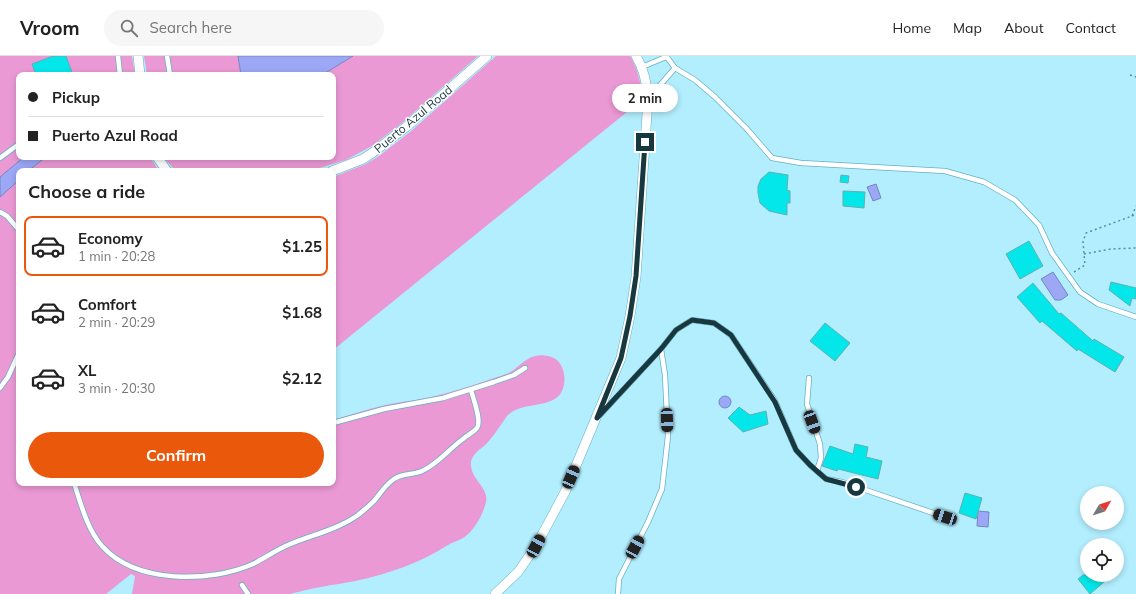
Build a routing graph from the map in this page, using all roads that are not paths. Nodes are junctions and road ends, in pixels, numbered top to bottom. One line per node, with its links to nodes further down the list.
1 (118, 56): 9 (lane)
2 (138, 56): 10 (street)
3 (167, 56): 11 (lane)
4 (487, 56): 15 (street, Puerto Azul Road)
5 (636, 56): 7 (street)
6 (666, 56): 7 (lane); 8 (lane)
7 (642, 67): 12 (street)
8 (675, 68): 12 (lane); 18 (lane)
9 (120, 72)
10 (140, 72)
11 (170, 72)
12 (648, 99): 25 (street)
13 (16, 146): 14 (lane)
14 (0, 158)
15 (336, 169)
16 (0, 212): 17 (lane)
17 (16, 226)
18 (1136, 317)
19 (661, 349): 25 (lane); 27 (lane); 33 (lane)
20 (16, 360): 23 (lane)
21 (525, 368): 24 (lane)
22 (809, 378): 27 (lane)
23 (0, 388)
24 (471, 390): 26 (lane); 28 (lane)
25 (597, 418): 32 (street)
26 (336, 422)
27 (817, 471): 29 (lane)
28 (75, 486)
29 (945, 517)
30 (242, 585): 31 (lane)
31 (248, 594)
32 (494, 594)
33 (618, 594)

